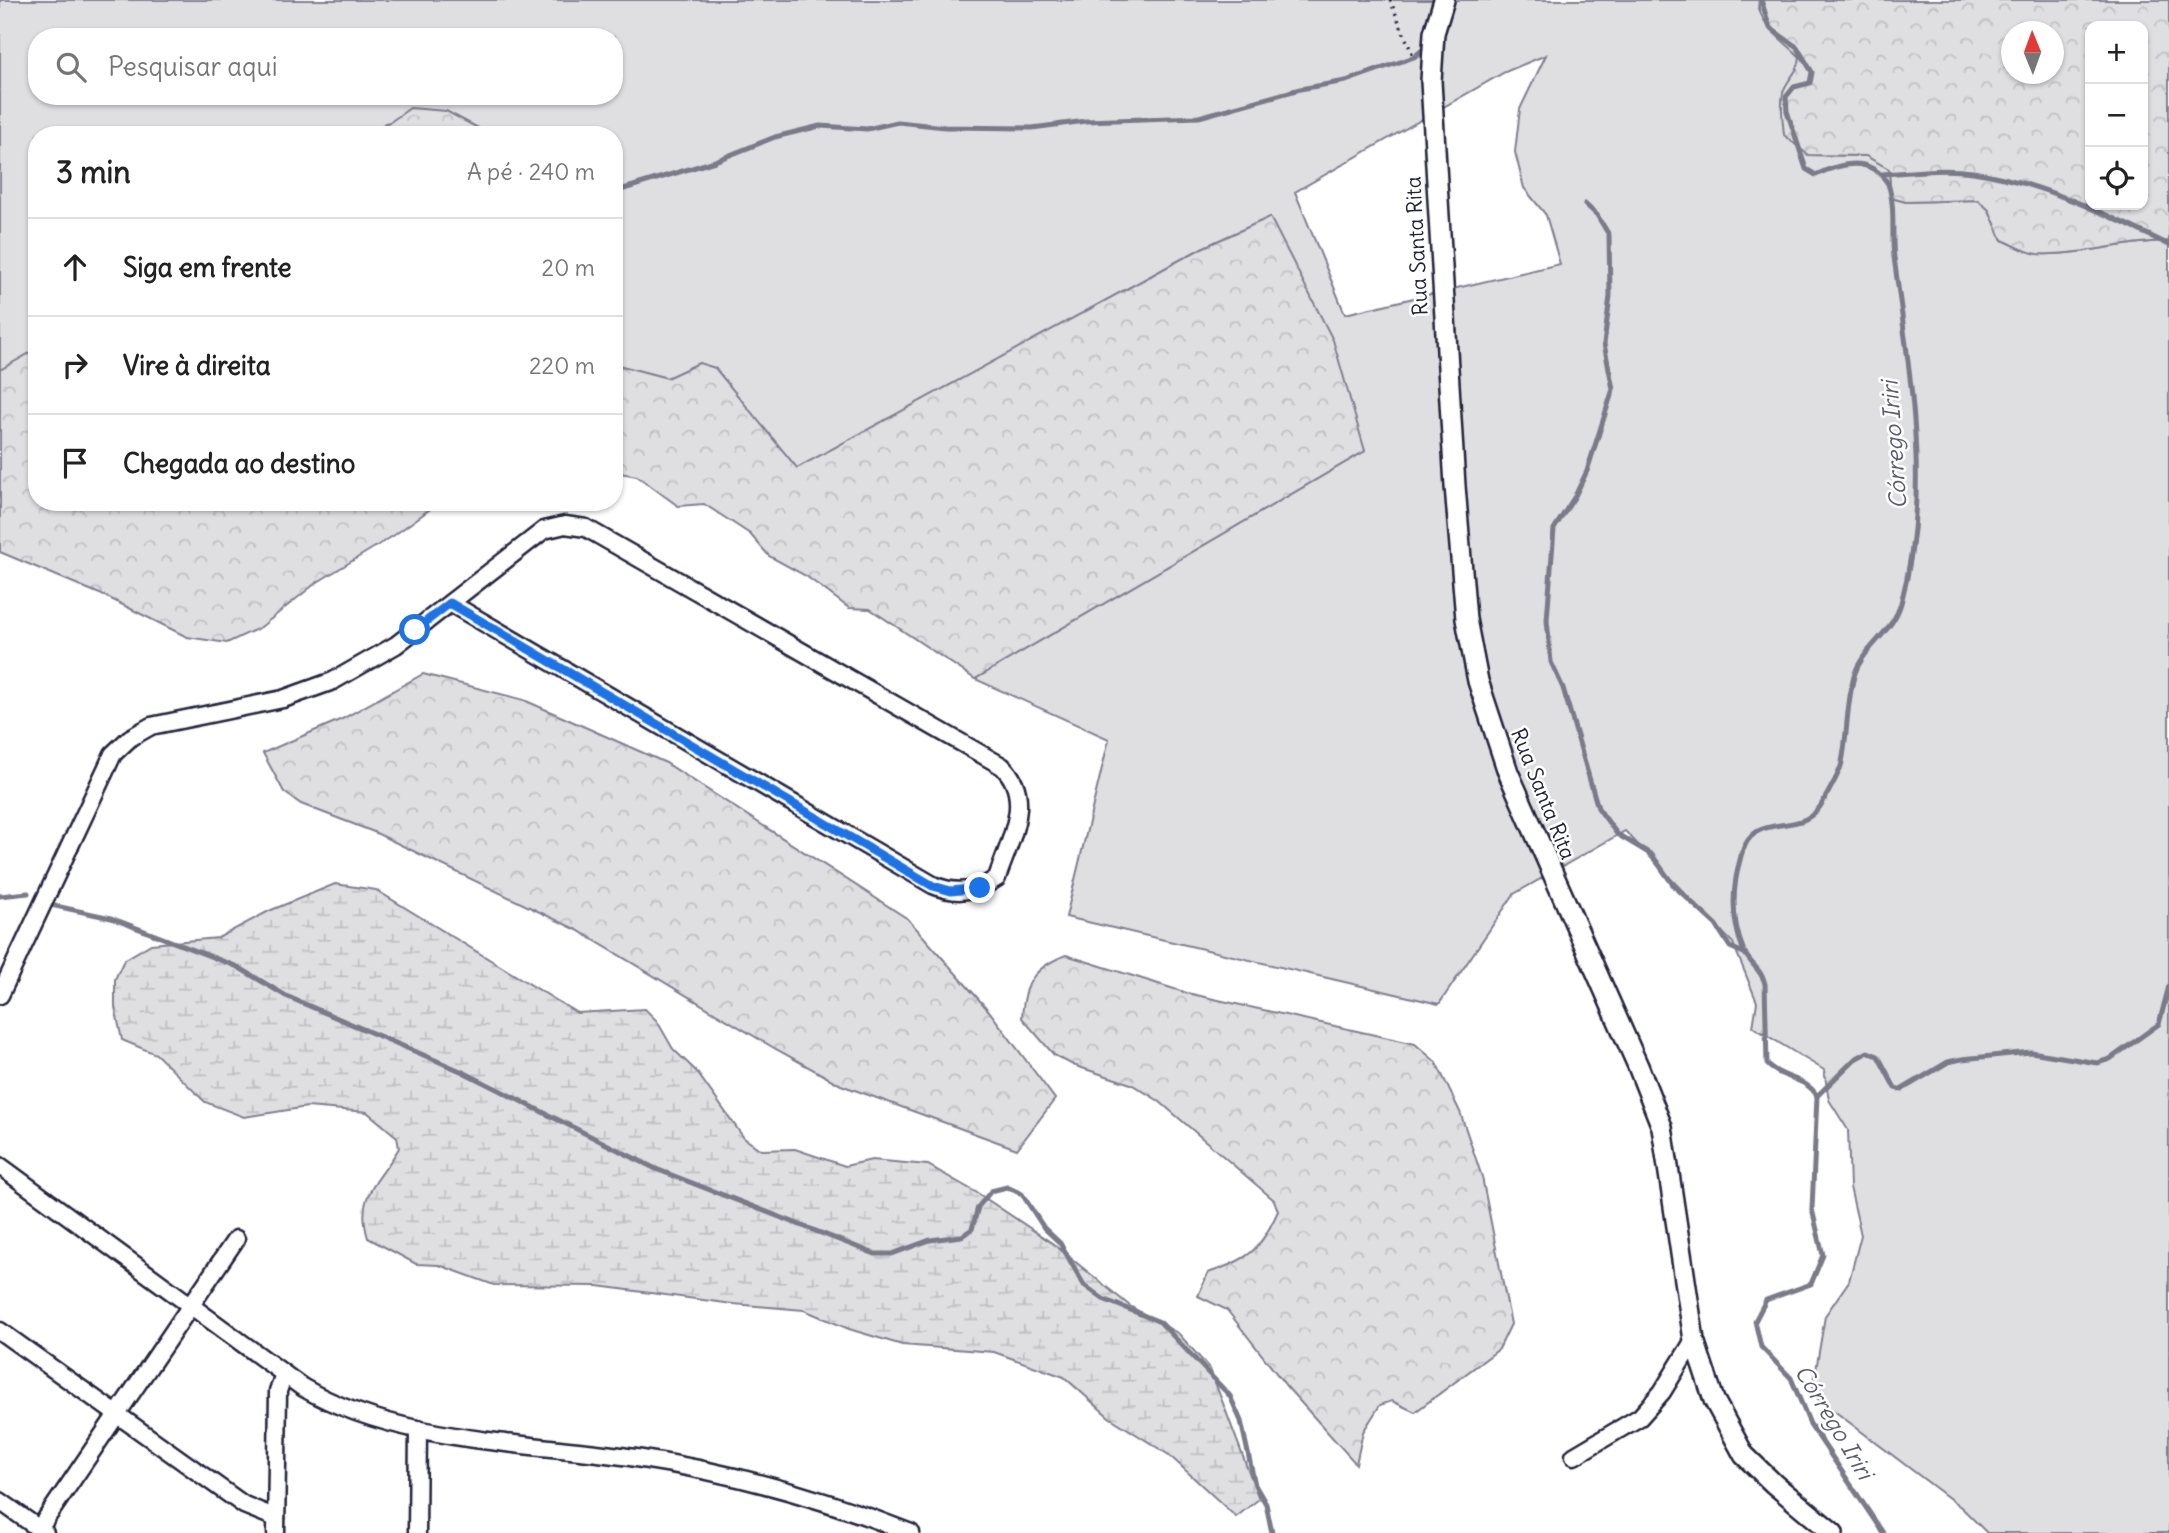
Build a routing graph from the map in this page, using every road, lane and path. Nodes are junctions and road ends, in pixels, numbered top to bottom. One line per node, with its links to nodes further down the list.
1 (1390, 0): 3 (path)
2 (1444, 0): 3 (street, Rua Santa Rita)
3 (1431, 81): 10 (street, Rua Santa Rita)
4 (450, 603): 4 (street); 5 (street)
5 (0, 995)
6 (0, 1166): 8 (street)
7 (236, 1239): 8 (street)
8 (191, 1306): 11 (street); 12 (street)
9 (0, 1331): 12 (street)
10 (1694, 1340): 14 (street); 20 (street, Rua Santa Rita)
11 (284, 1374): 13 (street); 16 (street)
12 (117, 1414): 16 (street); 17 (street)
13 (418, 1429): 18 (street); 19 (street)
14 (1574, 1457)
15 (0, 1501): 17 (street)
16 (276, 1526)
17 (42, 1531)
18 (417, 1533)
19 (911, 1533)
20 (1833, 1533)

